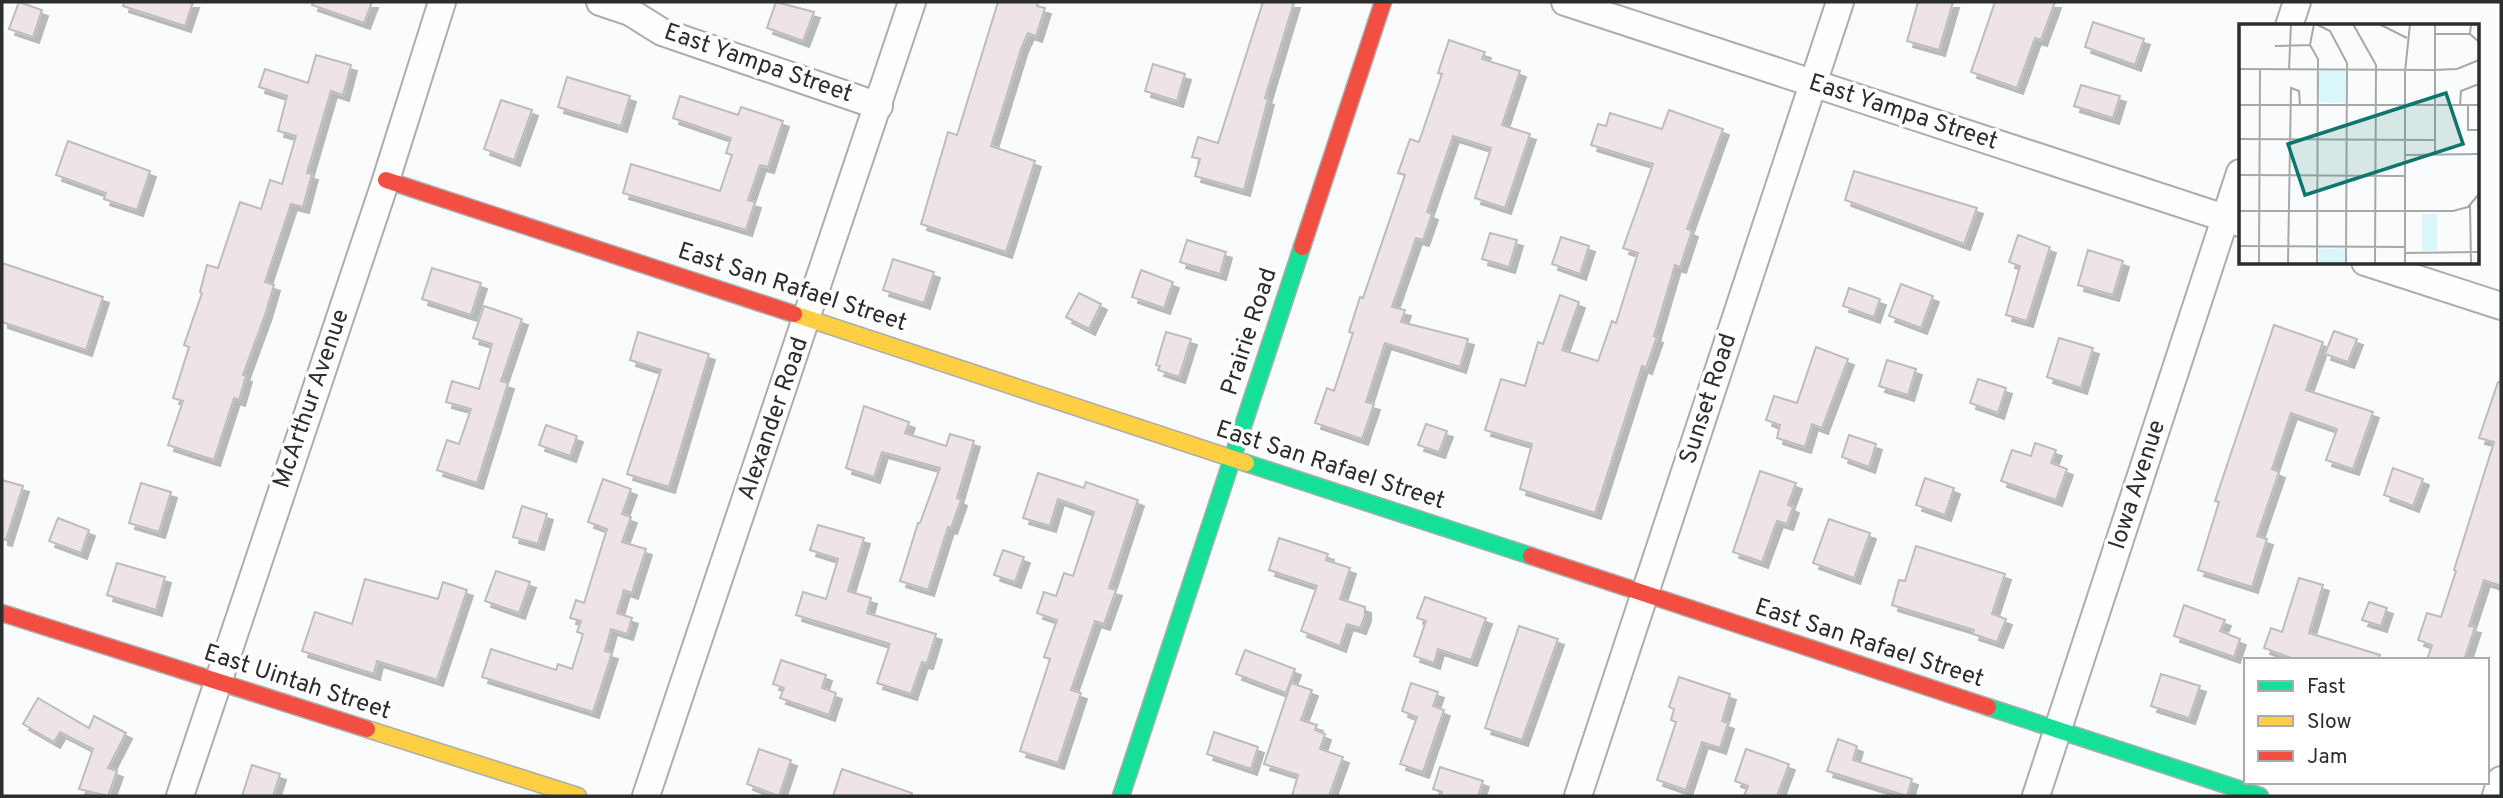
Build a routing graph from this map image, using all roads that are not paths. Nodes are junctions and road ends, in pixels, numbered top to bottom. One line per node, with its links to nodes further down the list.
1 (442, 2): 11 (street, McArthur Avenue)
2 (600, 2): 10 (street, East Yampa Street)
3 (912, 2): 10 (street, Alexander Road)
4 (1383, 2): 17 (street, Prairie Road)
5 (1565, 2): 9 (street, East Yampa Street)
6 (1840, 2): 9 (street, Sunset Road)
7 (2297, 2): 8 (street)
8 (2290, 24)
9 (1814, 84): 13 (street, East Yampa Street); 18 (street, Sunset Road)
10 (879, 106): 16 (street, Alexander Road)
11 (386, 180): 16 (street, East San Rafael Street); 20 (street, McArthur Avenue)
12 (2239, 185): 13 (street, Iowa Avenue)
13 (2233, 221): 21 (street, Iowa Avenue)
14 (2371, 264): 15 (street)
15 (2501, 306)
16 (808, 317): 17 (street, East San Rafael Street); 25 (street, Alexander Road)
17 (1233, 458): 18 (street, East San Rafael Street); 26 (street, Prairie Road)
18 (1645, 595): 21 (street, East San Rafael Street); 27 (street, Sunset Road)
19 (2, 613): 20 (street, East Uintah Street)
20 (218, 681): 23 (street, McArthur Avenue); 24 (street, East Uintah Street)
21 (2057, 730): 28 (street, Iowa Avenue); 29 (street, East San Rafael Street)
22 (2501, 780): 30 (street)
23 (180, 796)
24 (578, 796)
25 (646, 796)
26 (1121, 796)
27 (1578, 796)
28 (2036, 796)
29 (2260, 796)
30 (2496, 796)

